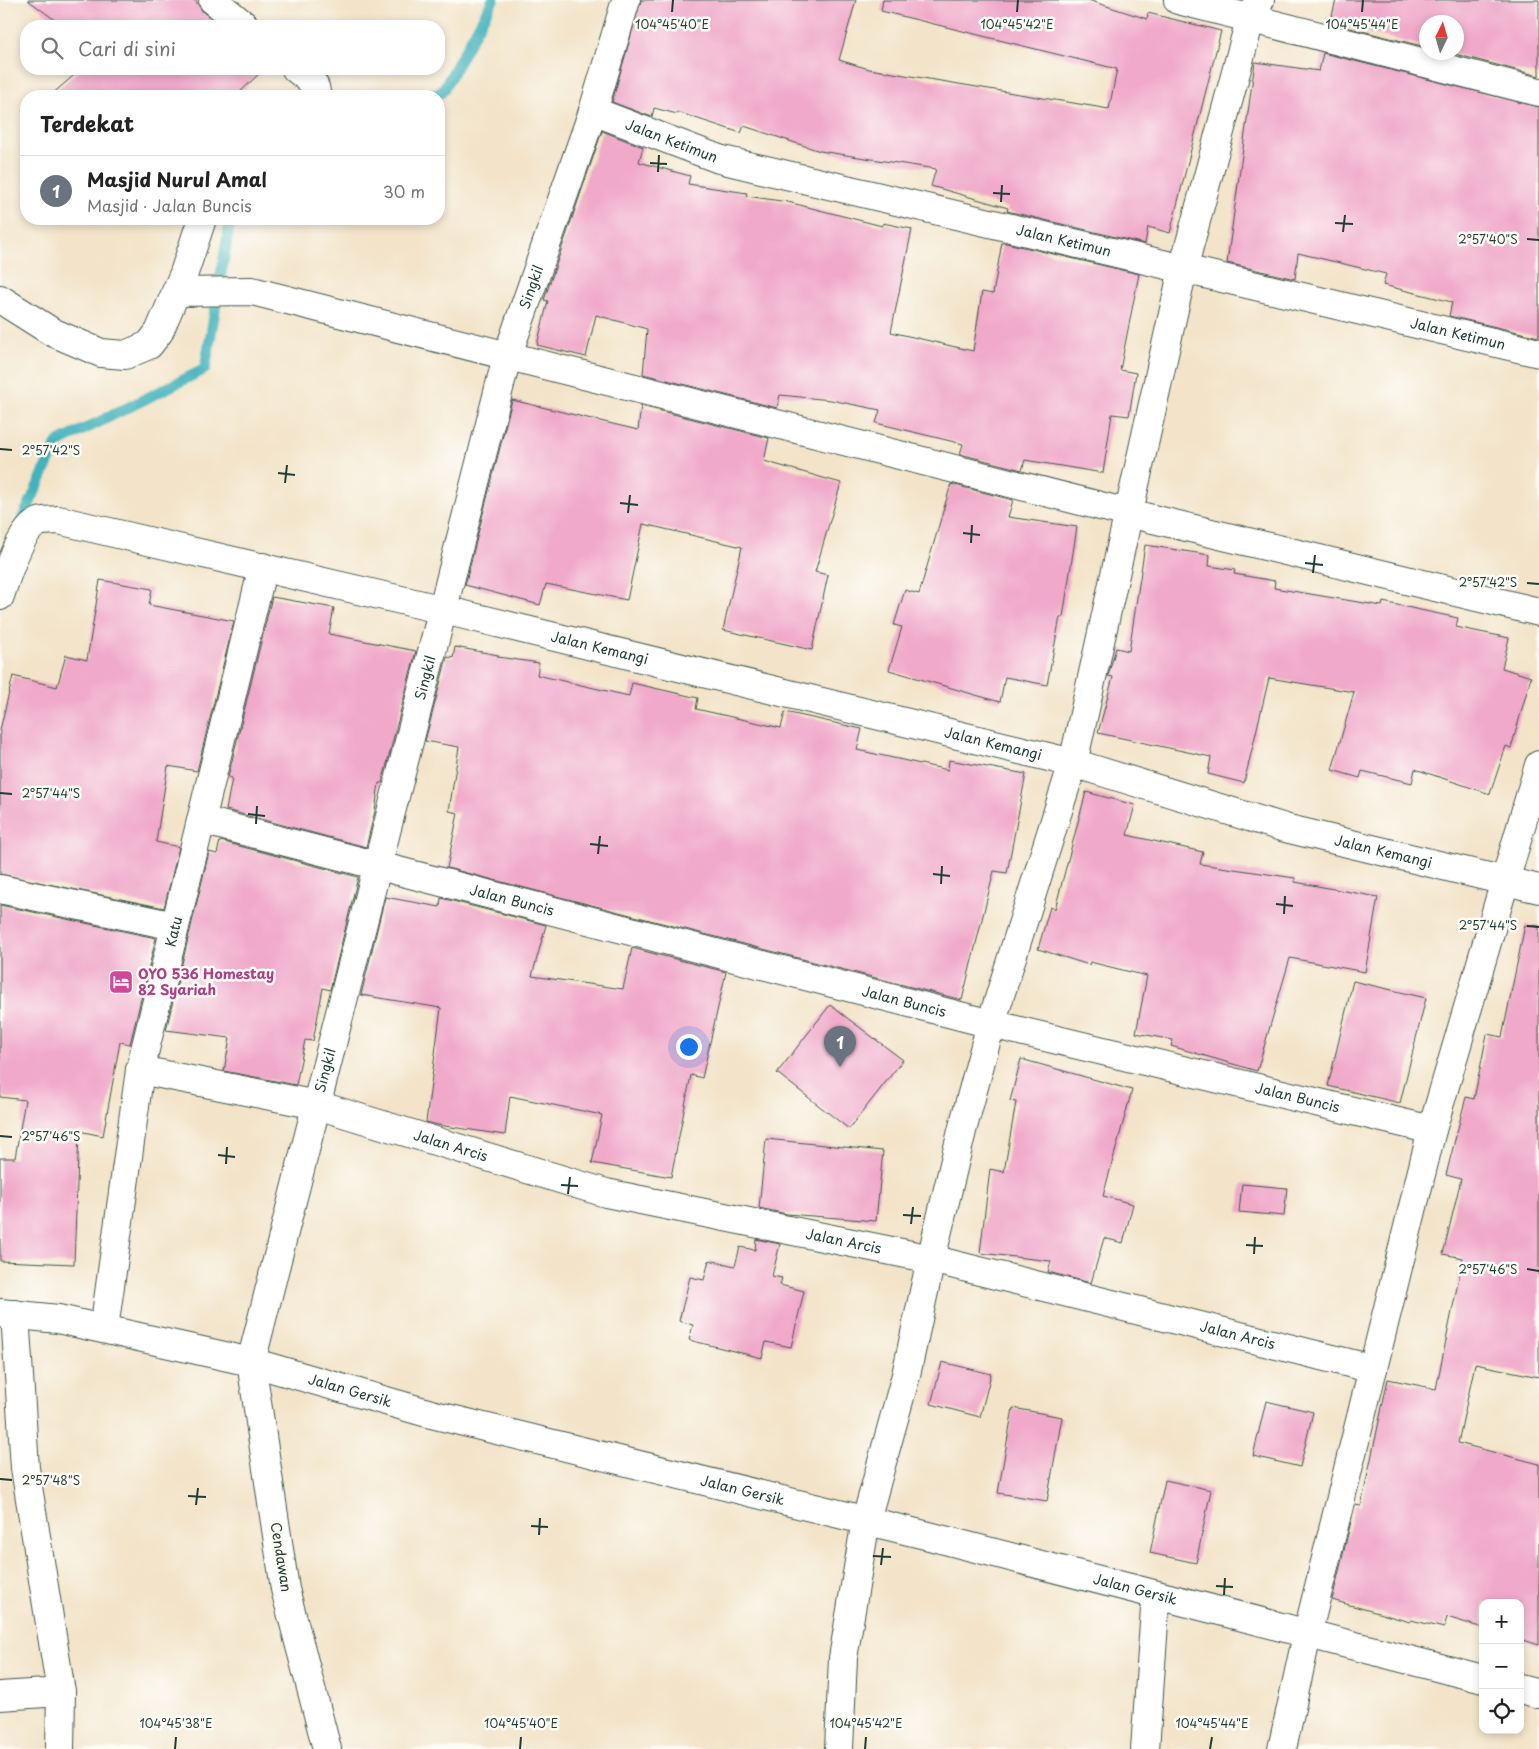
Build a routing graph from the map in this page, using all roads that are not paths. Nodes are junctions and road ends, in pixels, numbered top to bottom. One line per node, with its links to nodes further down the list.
1 (626, 0): 7 (street, Singkil)
2 (1178, 0): 3 (street)
3 (1255, 10): 6 (street); 9 (street)
4 (304, 75): 5 (street)
5 (316, 90)
6 (1539, 92)
7 (593, 111): 9 (street, Jalan Ketimun); 13 (street, Singkil)
8 (201, 225): 10 (street)
9 (1183, 269): 12 (street, Jalan Ketimun); 14 (street)
10 (186, 292): 11 (street); 13 (street)
11 (0, 299)
12 (1539, 354)
13 (507, 357): 14 (street); 17 (street, Singkil)
14 (1128, 513): 18 (street); 19 (street)
15 (263, 568): 16 (street, Jalan Kemangi); 17 (street, Jalan Kemangi); 21 (street, Katu)
16 (0, 596)
17 (444, 610): 19 (street, Jalan Kemangi); 22 (street, Singkil)
18 (1539, 612)
19 (1073, 763): 23 (street, Jalan Kemangi); 27 (street)
20 (1539, 765): 23 (street)
21 (201, 820): 22 (street, Jalan Buncis); 26 (street, Katu)
22 (378, 866): 27 (street, Jalan Buncis); 29 (street, Singkil)
23 (1506, 880): 25 (street, Jalan Kemangi); 30 (street)
24 (0, 889): 26 (street)
25 (1539, 889)
26 (175, 926): 28 (street, Katu)
27 (991, 1024): 30 (street, Jalan Buncis); 31 (street)
28 (140, 1070): 29 (street, Jalan Arcis); 33 (street, Katu)
29 (317, 1105): 31 (street, Jalan Arcis); 34 (street, Singkil)
30 (1432, 1130): 35 (street)
31 (931, 1260): 35 (street, Jalan Arcis); 36 (street)
32 (8, 1313): 33 (street, Jalan Gersik); 41 (street)
33 (104, 1329): 34 (street, Jalan Gersik)
34 (251, 1362): 36 (street, Jalan Gersik); 45 (street, Cendawan)
35 (1373, 1369): 38 (street)
36 (866, 1520): 37 (street, Jalan Gersik); 46 (street)
37 (1156, 1595): 38 (street, Jalan Gersik); 47 (street)
38 (1307, 1635): 39 (street, Jalan Gersik); 48 (street)
39 (1479, 1679)
40 (1524, 1690): 42 (street)
41 (61, 1692): 43 (street); 44 (street)
42 (1539, 1694)
43 (0, 1696)
44 (60, 1749)
45 (327, 1749)
46 (839, 1749)
47 (1145, 1749)
48 (1282, 1749)

